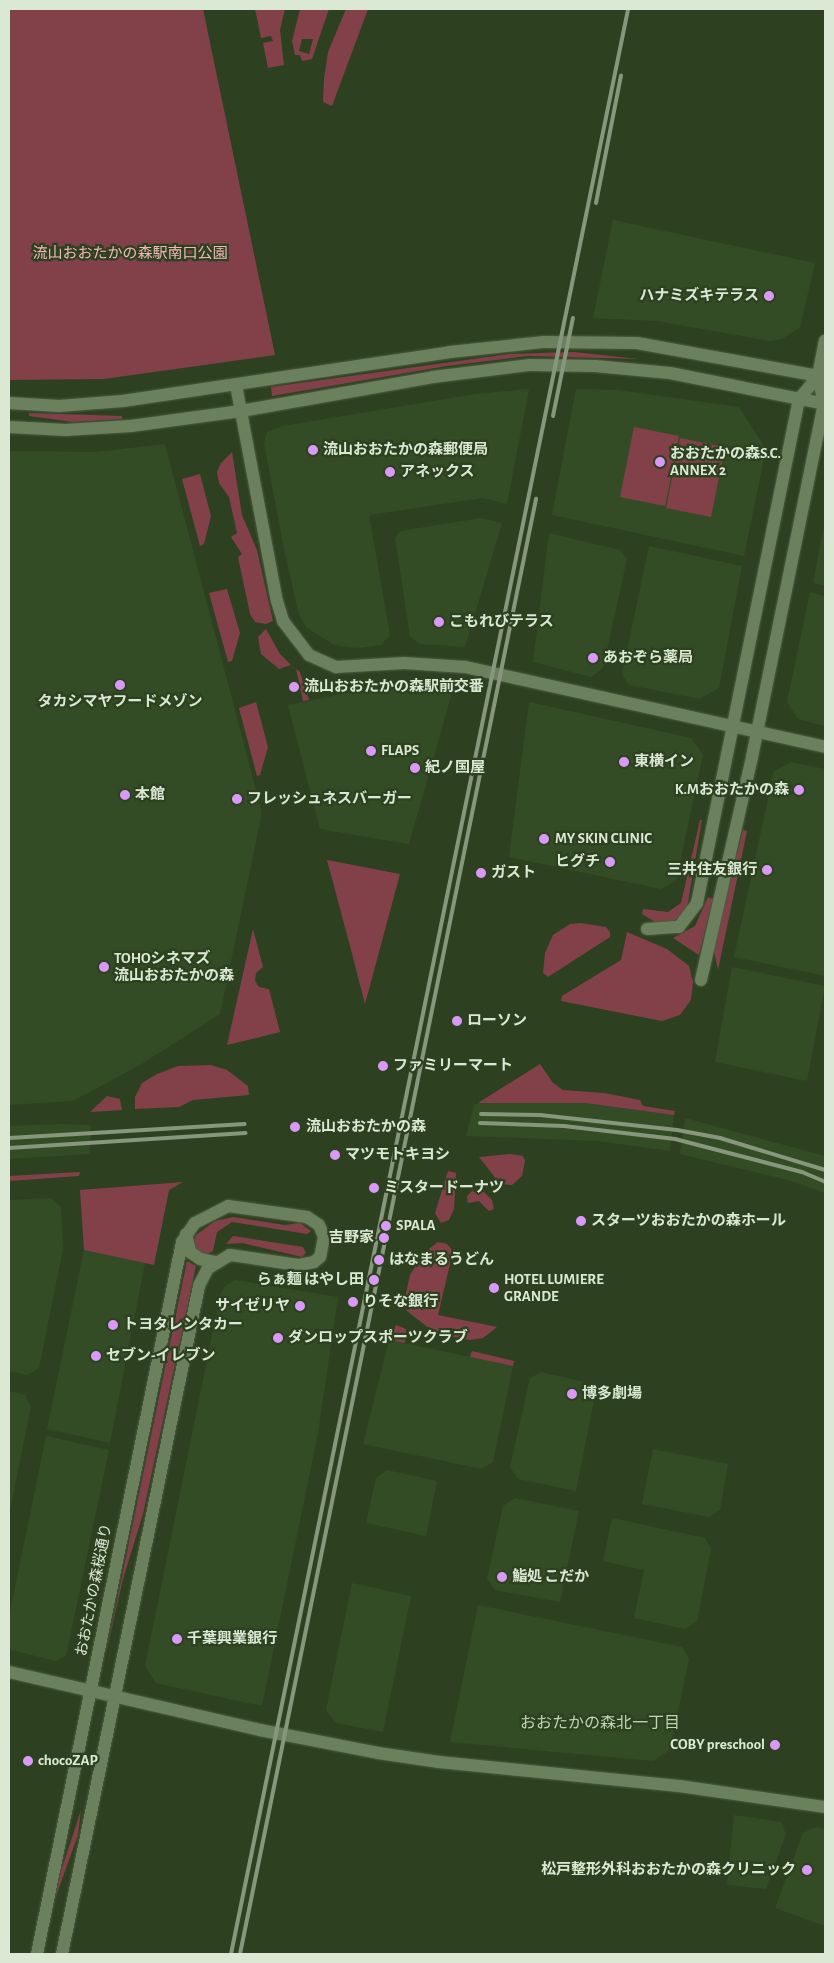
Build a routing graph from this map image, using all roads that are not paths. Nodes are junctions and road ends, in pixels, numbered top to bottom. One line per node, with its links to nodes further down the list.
1 (825, 341): 2 (street)
2 (822, 377): 3 (street); 4 (street); 6 (street)
3 (236, 385): 5 (street); 7 (street)
4 (799, 399): 6 (street); 7 (street); 9 (street)
5 (9, 403)
6 (824, 404): 10 (street)
7 (242, 411): 8 (street); 9 (street)
8 (9, 427)
9 (733, 727): 10 (street); 12 (street)
10 (757, 732): 11 (street); 13 (street)
11 (825, 747)
12 (647, 929)
13 (701, 980)
14 (186, 1234): 15 (street); 15 (street); 17 (street, おおたかの森桜通り)
15 (215, 1262): 18 (street)
16 (9, 1672): 17 (street)
17 (90, 1692): 18 (street); 20 (street, おおたかの森桜通り)
18 (114, 1696): 19 (street); 21 (street)
19 (825, 1807)
20 (37, 1954)
21 (62, 1954)

